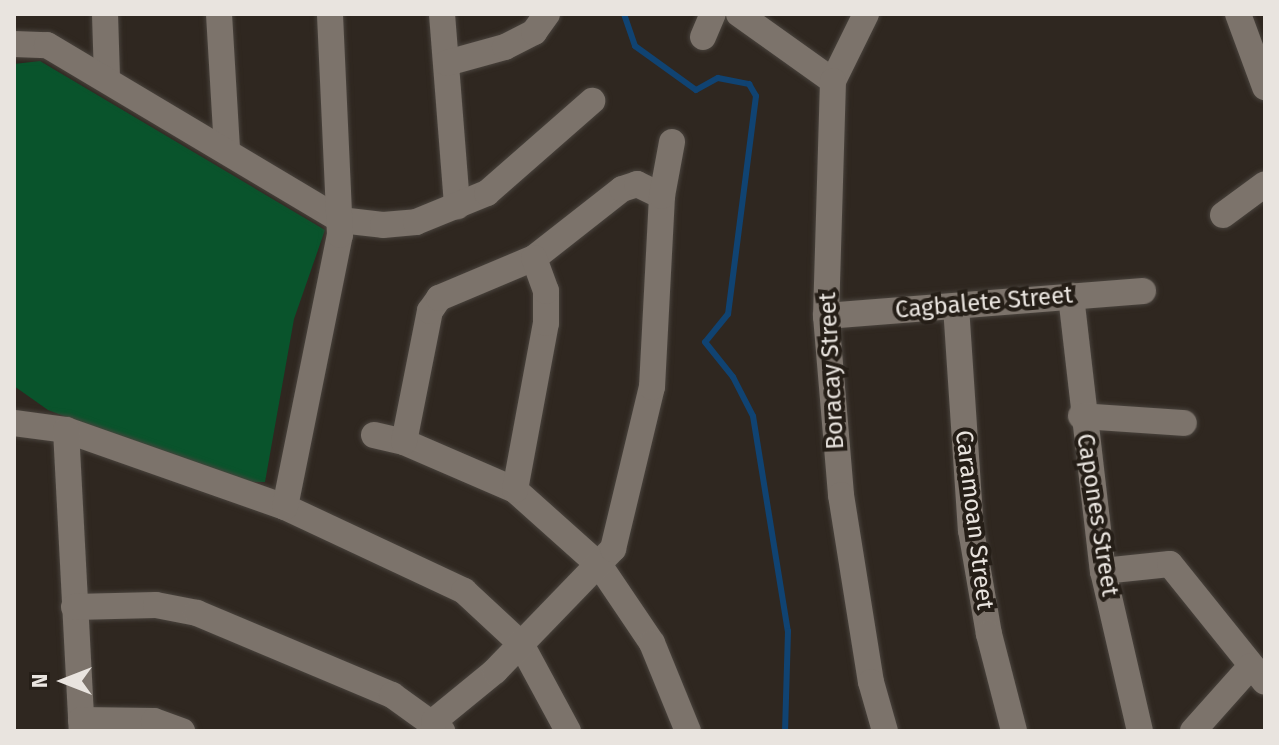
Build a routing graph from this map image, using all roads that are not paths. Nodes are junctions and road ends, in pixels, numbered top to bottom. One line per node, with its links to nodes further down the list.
1 (105, 14): 11 (street)
2 (219, 14): 16 (street)
3 (330, 14): 21 (street)
4 (442, 14): 10 (street)
5 (547, 14): 10 (street)
6 (739, 14): 12 (street)
7 (866, 14): 12 (street, Boracay Street)
8 (1239, 14): 13 (street)
9 (14, 44): 11 (street)
10 (447, 63): 19 (street)
11 (107, 77): 16 (street)
12 (833, 81): 26 (street, Boracay Street)
13 (1265, 87)
14 (592, 101): 19 (street)
15 (672, 142): 18 (street)
16 (227, 148): 21 (street)
17 (1265, 184): 20 (street)
18 (662, 196): 22 (street); 35 (street)
19 (457, 206): 21 (street)
20 (1223, 215)
21 (340, 220): 34 (street)
22 (534, 258): 32 (street); 33 (street)
23 (1143, 291): 24 (street, Cagbalete Street)
24 (1071, 296): 25 (street, Cagbalete Street); 27 (street, Capones Street)
25 (956, 306): 26 (street, Cagbalete Street); 46 (street, Caramoan Street)
26 (826, 316): 45 (street, Boracay Street)
27 (1081, 416): 29 (street); 36 (street, Capones Street)
28 (14, 423): 30 (street)
29 (1184, 423)
30 (66, 430): 34 (street); 37 (street)
31 (374, 435): 32 (street)
32 (404, 442): 33 (street)
33 (515, 490): 35 (street)
34 (285, 507): 38 (street)
35 (600, 566): 38 (street); 44 (street)
36 (1103, 571): 39 (street); 47 (street, Capones Street)
37 (74, 607): 40 (street); 41 (street)
38 (521, 644): 41 (street); 43 (street)
39 (1258, 674): 48 (street)
40 (81, 725): 42 (street)
41 (438, 726)
42 (182, 731)
43 (568, 731)
44 (688, 731)
45 (885, 731)
46 (1014, 731)
47 (1140, 731)
48 (1193, 731)

